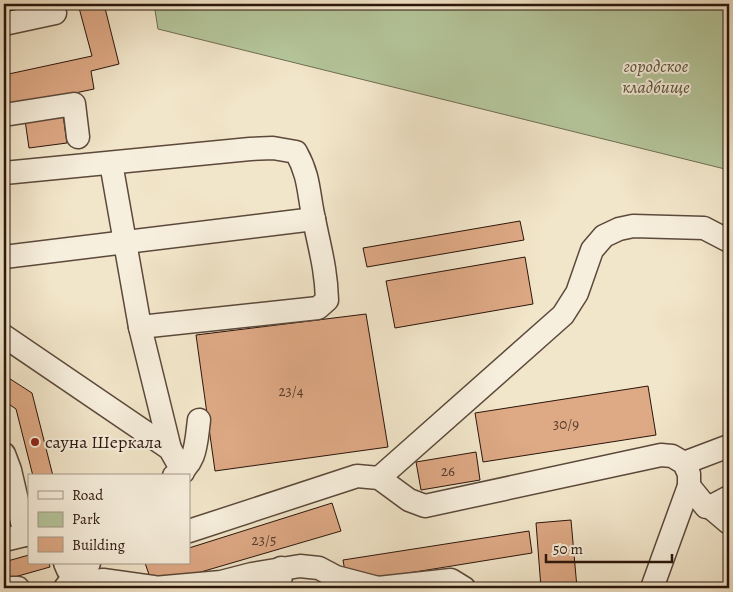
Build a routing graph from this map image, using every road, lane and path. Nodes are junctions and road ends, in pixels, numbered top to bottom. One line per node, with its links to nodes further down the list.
1 (53, 4): 2 (street)
2 (4, 24)
3 (4, 115): 4 (street)
4 (78, 136)
5 (110, 163): 6 (street); 7 (street); 9 (street)
6 (4, 173)
7 (314, 219): 9 (street); 11 (street)
8 (729, 241): 19 (street)
9 (125, 244): 10 (street); 11 (street)
10 (4, 257)
11 (140, 327): 15 (street)
12 (4, 336): 15 (street)
13 (199, 420): 18 (street)
14 (729, 446): 17 (street)
15 (170, 449): 18 (street)
16 (4, 454): 24 (street)
17 (684, 463): 19 (street); 20 (street)
18 (178, 474)
19 (379, 478): 23 (street)
20 (689, 486): 21 (street); 34 (street)
21 (720, 502): 22 (street)
22 (729, 523)
23 (190, 531)
24 (27, 534): 25 (street)
25 (4, 540)
26 (87, 564): 27 (street)
27 (67, 575): 31 (street)
28 (281, 578): 31 (street); 32 (street)
29 (11, 588): 30 (street)
30 (18, 588)
31 (153, 588)
32 (378, 588): 33 (street)
33 (464, 588)
34 (652, 588)

